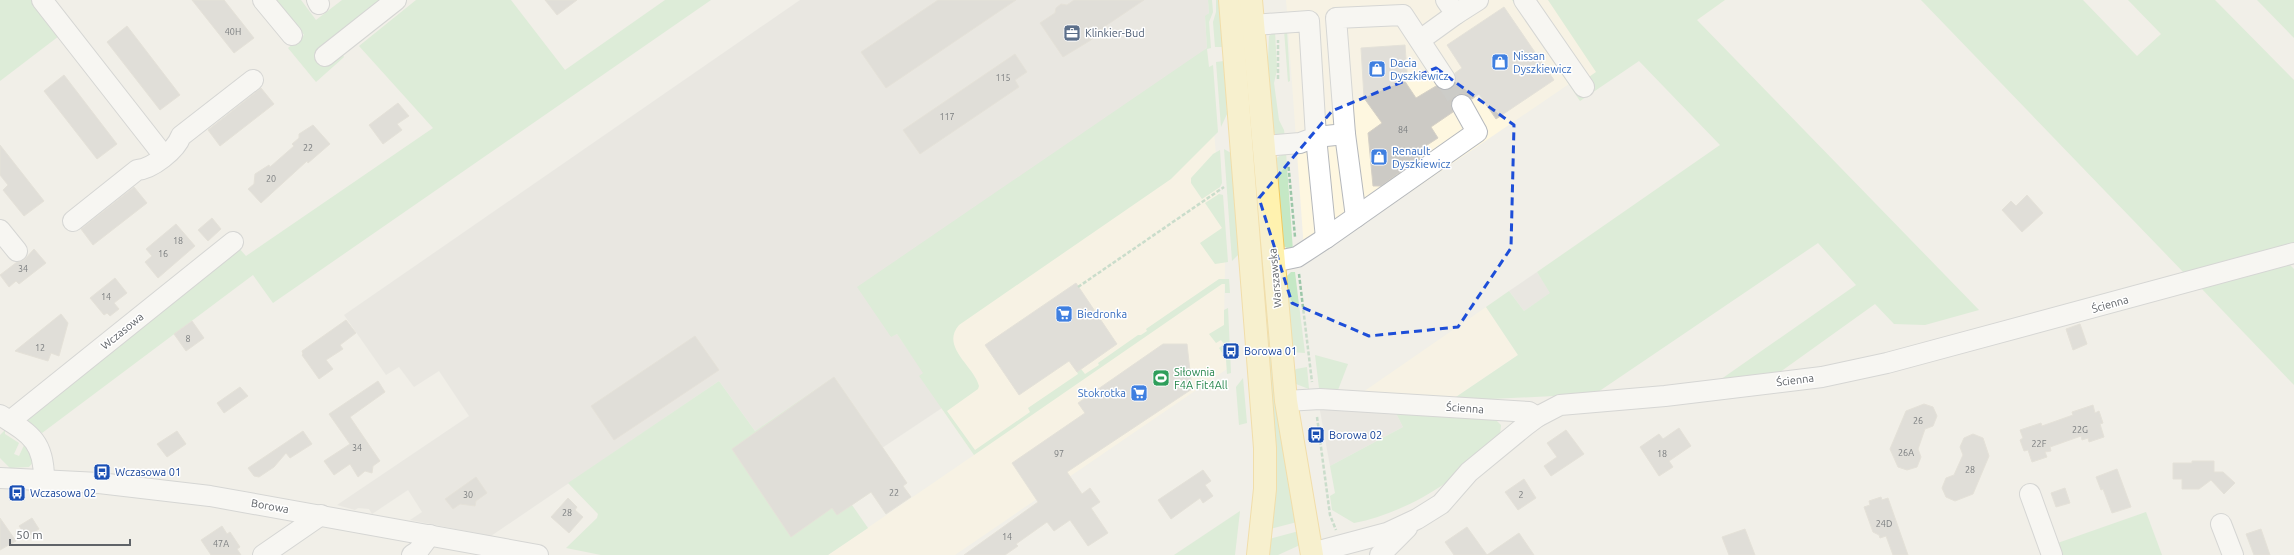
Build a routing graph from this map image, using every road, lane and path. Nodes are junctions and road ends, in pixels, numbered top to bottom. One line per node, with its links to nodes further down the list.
1 (42, 0): 25 (street)
2 (263, 0): 13 (street)
3 (396, 0): 15 (street)
4 (1230, 0): 54 (main road, Warszawska)
5 (1251, 0): 12 (main road, Warszawska)
6 (1478, 0): 8 (street)
7 (1524, 0): 19 (street)
8 (1451, 7): 14 (street)
9 (1336, 18): 10 (street); 14 (street); 21 (street)
10 (1309, 21): 11 (street); 22 (street)
11 (1277, 24): 12 (street); 18 (path)
12 (1253, 25): 24 (main road, Warszawska)
13 (292, 35)
14 (1420, 40): 16 (street)
15 (325, 56)
16 (1445, 79)
17 (253, 80): 25 (street)
18 (1277, 85)
19 (1584, 87)
20 (1462, 105): 27 (street)
21 (1345, 134): 22 (street); 27 (street)
22 (1316, 137): 23 (street); 30 (street)
23 (1286, 144): 24 (street); 34 (path)
24 (1263, 146): 35 (main road, Warszawska)
25 (164, 156): 28 (street)
26 (1224, 187): 36 (path)
27 (1356, 217): 30 (street)
28 (73, 221)
29 (0, 230): 32 (street)
30 (1326, 238): 34 (street)
31 (233, 242): 41 (street, Wczasowa)
32 (17, 251)
33 (2294, 253): 40 (street, Ścienna)
34 (1297, 257): 35 (street); 37 (path)
35 (1273, 262): 38 (main road, Warszawska)
36 (1078, 286)
37 (1312, 384)
38 (1286, 401): 40 (street, Ścienna); 50 (main road, Warszawska)
39 (1316, 414): 48 (path)
40 (1537, 417): 46 (street)
41 (5, 418): 43 (street, Wczasowa)
42 (0, 478): 43 (street, Borowa)
43 (44, 480): 45 (street, Borowa)
44 (2030, 494): 56 (street)
45 (321, 515): 49 (street, Borowa); 51 (street)
46 (1417, 519): 50 (street); 55 (street)
47 (2221, 524): 57 (street)
48 (1337, 534)
49 (430, 535): 52 (street); 53 (street, Borowa)
50 (1311, 554)
51 (263, 555)
52 (412, 555)
53 (538, 555)
54 (1258, 555)
55 (1380, 555)
56 (2052, 555)
57 (2233, 555)

